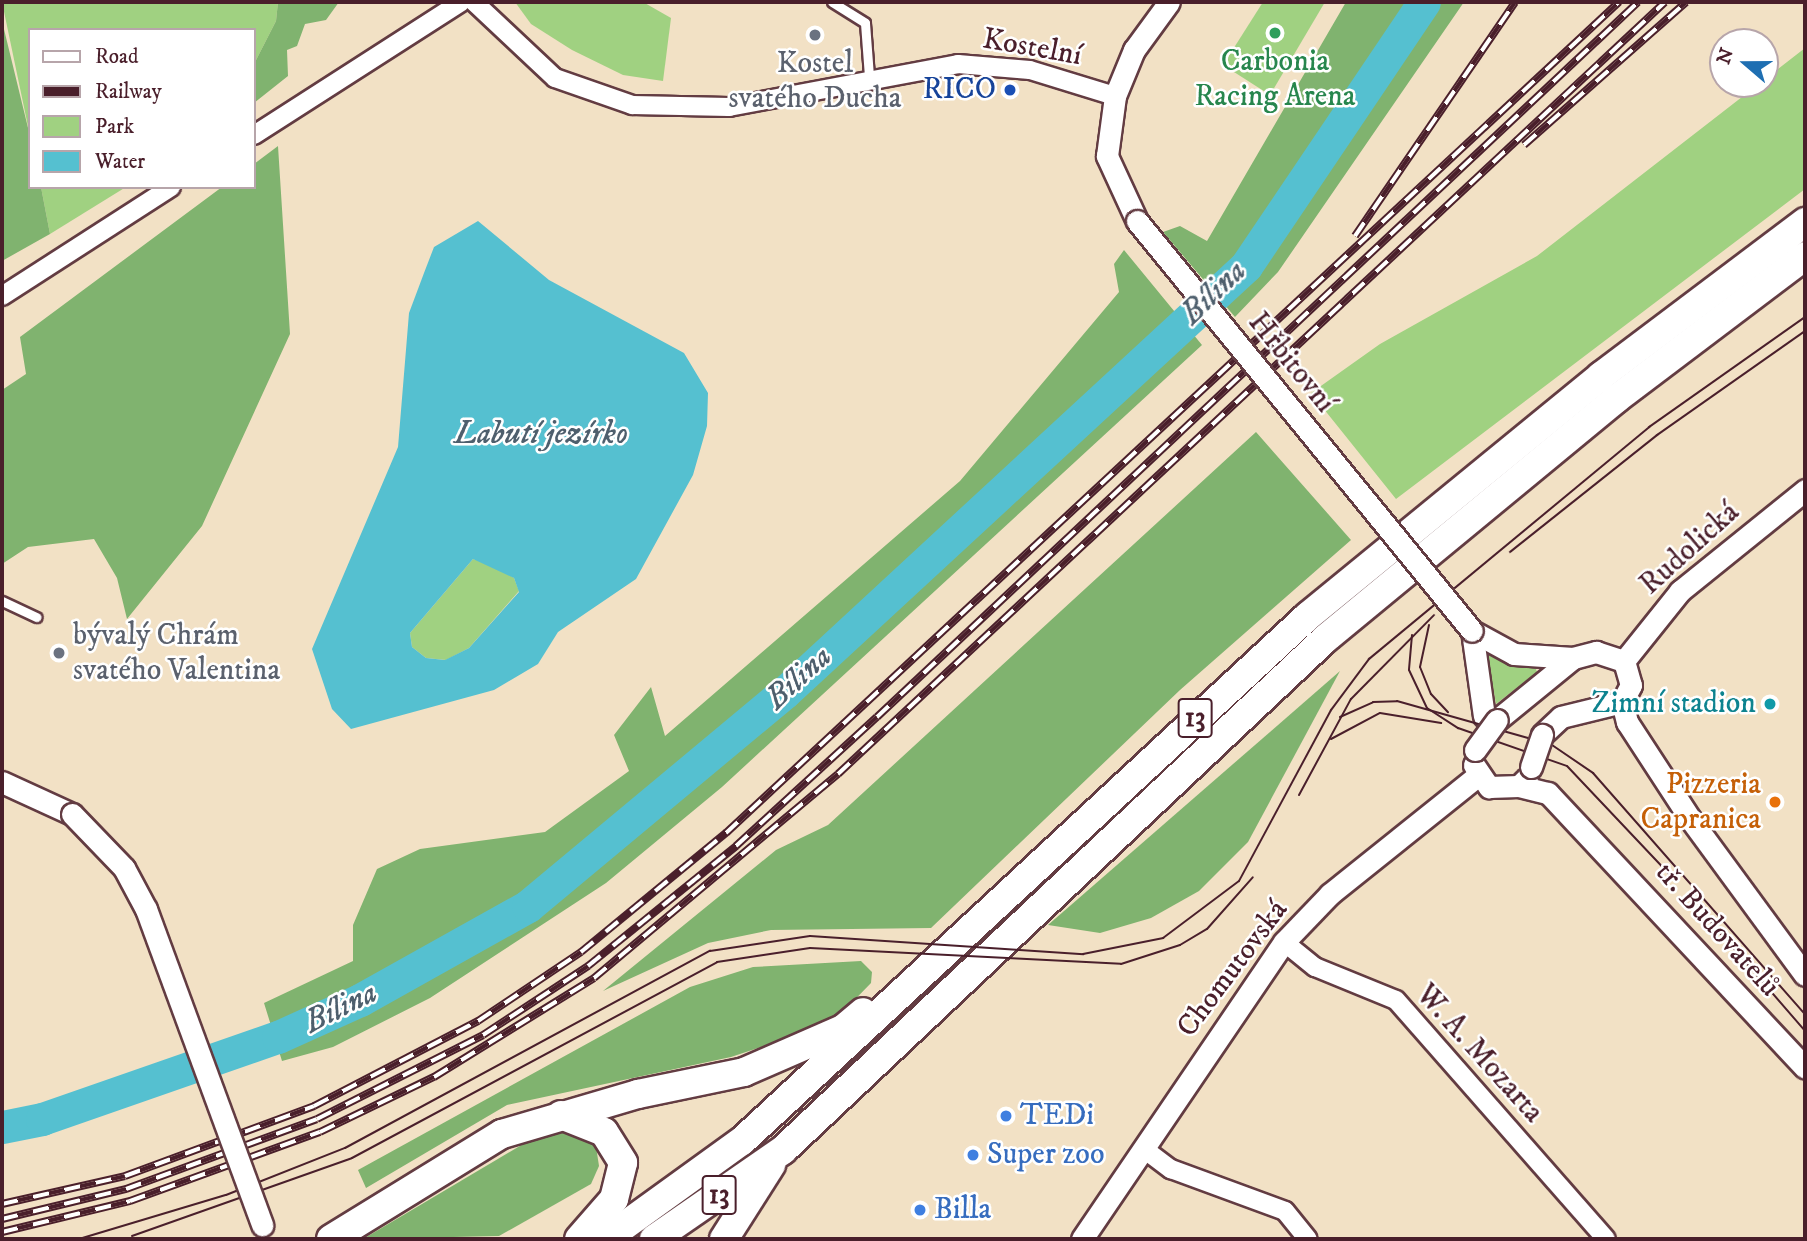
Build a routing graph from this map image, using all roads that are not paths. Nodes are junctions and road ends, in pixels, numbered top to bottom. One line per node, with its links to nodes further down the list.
1 (461, 2): 7 (street)
2 (474, 2): 5 (street, Kostelní)
3 (832, 2): 5 (lane)
4 (1169, 2): 6 (street, Hřbitovní)
5 (869, 76): 6 (street, Kostelní)
6 (1115, 96): 15 (street, Hřbitovní, bridge)
7 (256, 134)
8 (168, 189): 11 (street)
9 (1805, 222): 23 (highway, 13)
10 (1805, 256): 29 (highway, 13)
11 (2, 296)
12 (1805, 490): 17 (street, Rudolická)
13 (2, 601): 14 (lane)
14 (36, 617)
15 (1472, 631): 16 (street); 19 (street)
16 (1573, 658): 17 (street); 19 (street)
17 (1624, 661): 18 (street)
18 (1622, 702): 22 (street, bridge); 25 (street, tř. Budovatelů)
19 (1485, 729): 20 (street)
20 (1476, 776): 22 (street); 24 (street, Chomutovská)
21 (2, 782): 30 (street, bridge)
22 (1519, 786): 26 (street, tř. Budovatelů)
23 (1013, 888): 27 (highway); 33 (highway, 13)
24 (1284, 942): 28 (street, Chomutovská); 38 (street, W. A. Mozarta)
25 (1805, 975)
26 (1805, 1068)
27 (561, 1115): 31 (highway); 32 (highway)
28 (1144, 1149): 36 (street, Chomutovská); 37 (street)
29 (783, 1150): 34 (highway, 13); 35 (highway)
30 (265, 1232)
31 (331, 1239)
32 (579, 1239)
33 (606, 1239)
34 (654, 1239)
35 (724, 1239)
36 (1082, 1239)
37 (1308, 1239)
38 (1606, 1239)

